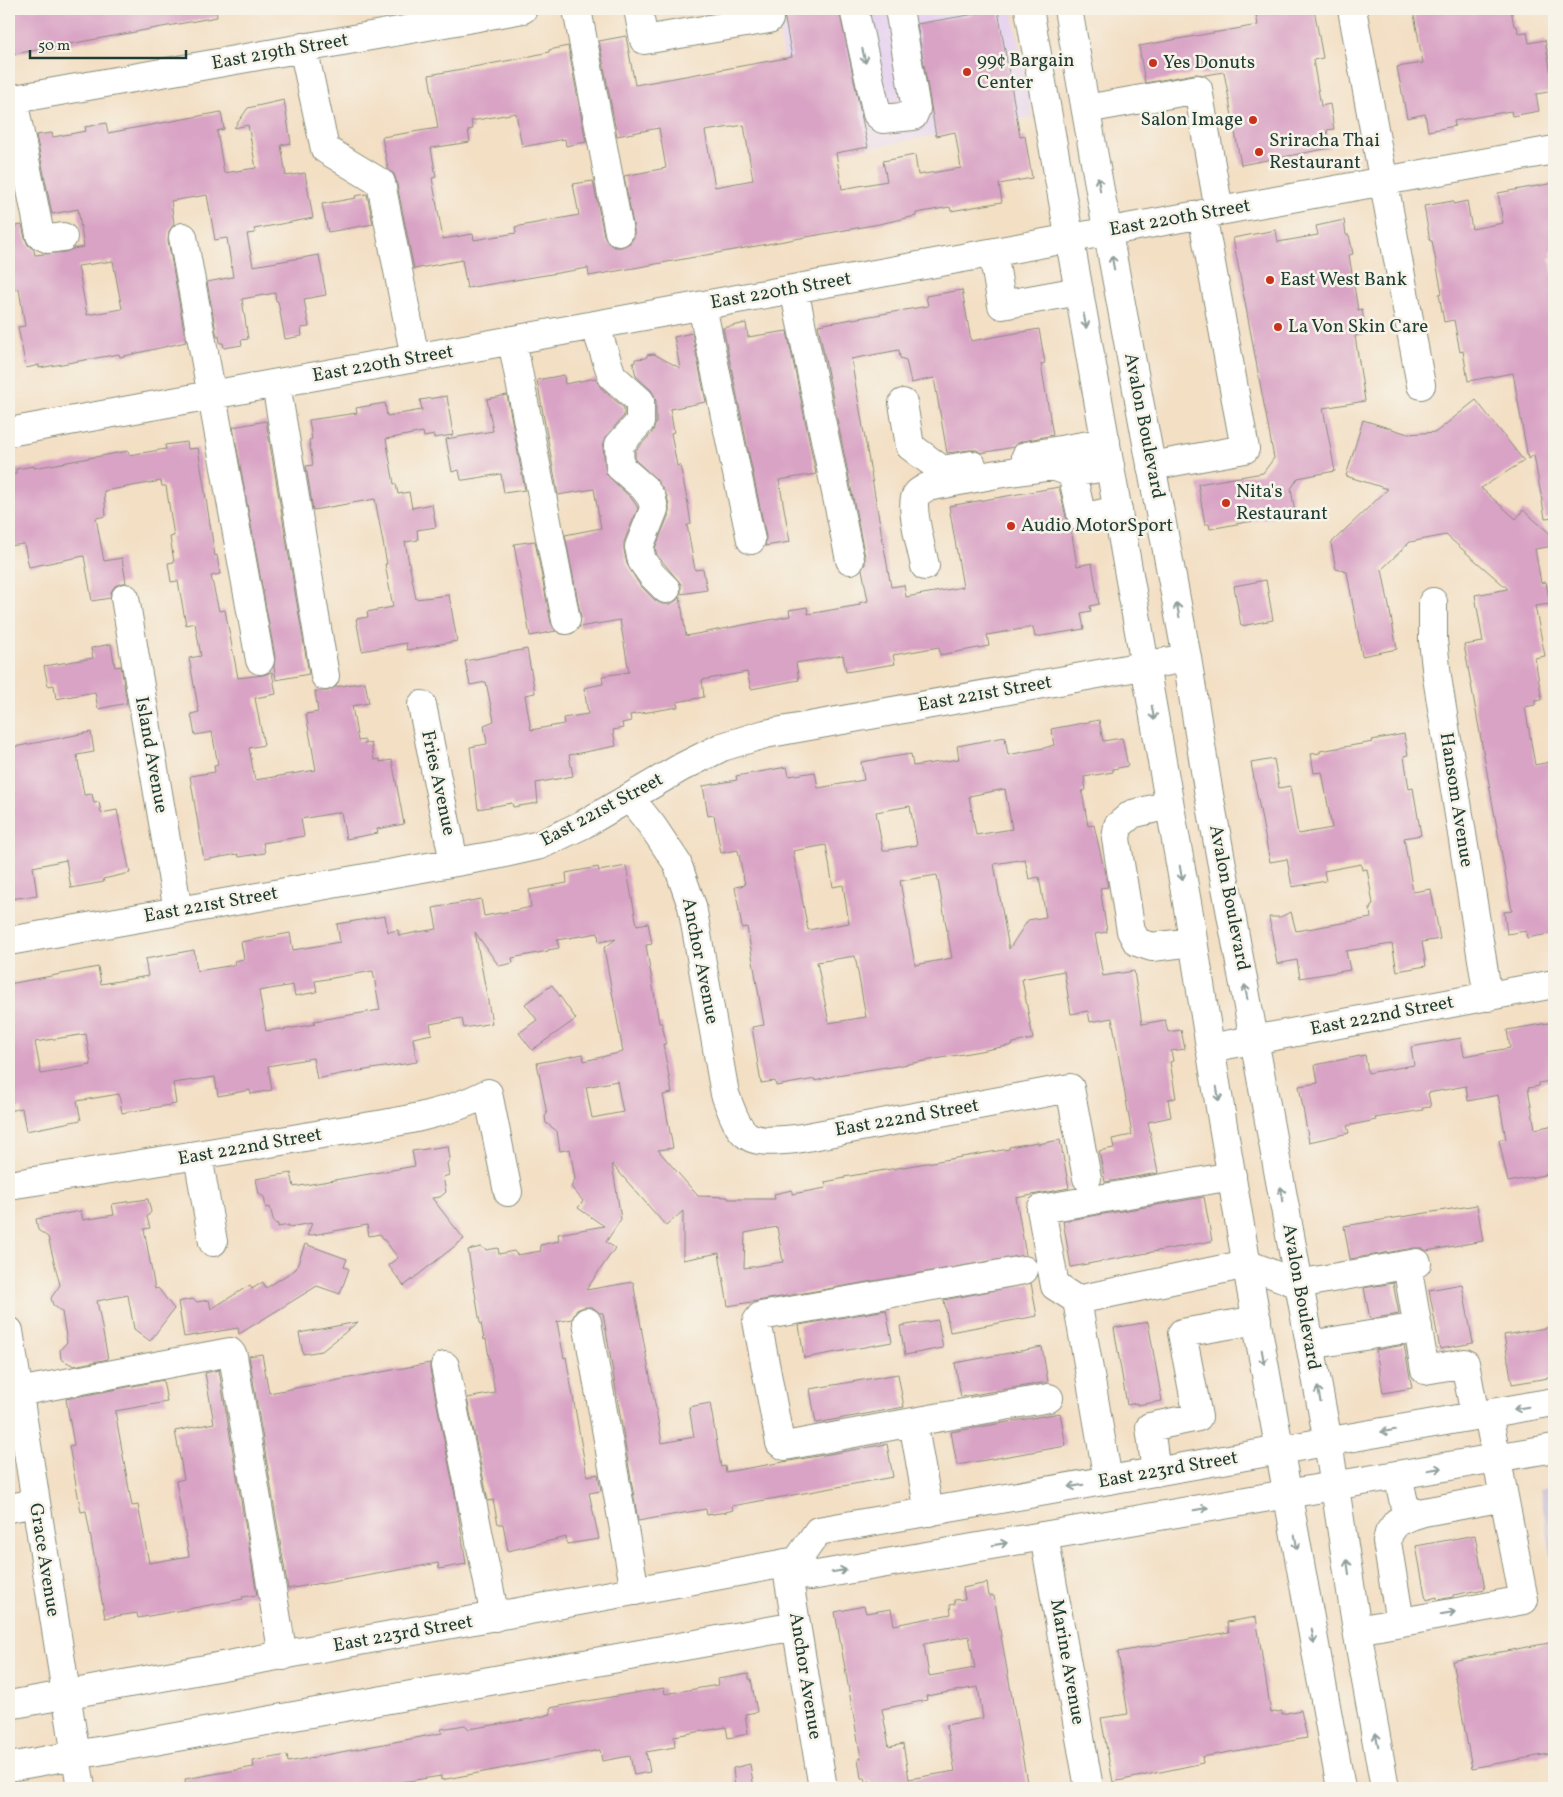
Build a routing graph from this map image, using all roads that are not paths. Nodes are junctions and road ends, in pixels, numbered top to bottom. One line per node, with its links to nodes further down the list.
1 (523, 9): 10 (street, East 219th Street)
2 (577, 9): 16 (street)
3 (638, 9): 4 (street)
4 (767, 9)
5 (854, 9): 6 (street, one-way to 6)
6 (899, 9)
7 (1029, 9): 20 (street, Avalon Boulevard)
8 (1068, 9): 12 (street, Avalon Boulevard)
9 (1352, 9): 14 (street)
10 (303, 48): 11 (street, East 219th Street); 27 (street)
11 (11, 100): 18 (street)
12 (1086, 109): 15 (street); 17 (street, Avalon Boulevard, one-way to 12)
13 (1554, 150): 14 (street, East 220th Street)
14 (1382, 181): 15 (street, East 220th Street); 29 (street)
15 (1211, 212): 17 (street, East 220th Street); 34 (street)
16 (619, 232)
17 (1108, 232): 20 (street, East 220th Street); 34 (street, Avalon Boulevard, one-way to 17)
18 (63, 237)
19 (182, 237): 30 (street)
20 (1070, 238): 21 (street, East 220th Street); 23 (street, Avalon Boulevard)
21 (993, 253): 22 (street, East 220th Street); 23 (street)
22 (794, 289): 24 (street, East 220th Street); 38 (street)
23 (1080, 291): 33 (street, Avalon Boulevard, one-way to 33)
24 (702, 306): 25 (street, East 220th Street); 37 (street)
25 (595, 325): 26 (street, East 220th Street); 40 (street)
26 (512, 340): 27 (street, East 220th Street); 43 (street)
27 (415, 358): 28 (street, East 220th Street)
28 (276, 384): 30 (street, East 220th Street); 47 (street)
29 (1420, 385)
30 (212, 395): 32 (street, East 220th Street); 45 (street)
31 (903, 403): 33 (street)
32 (9, 432)
33 (1108, 454): 35 (street); 36 (street, Avalon Boulevard)
34 (1151, 466): 44 (street, Avalon Boulevard, one-way to 34)
35 (1072, 473): 36 (street); 39 (street)
36 (1118, 510): 46 (street, Avalon Boulevard)
37 (751, 540)
38 (850, 560)
39 (925, 566)
40 (666, 589)
41 (125, 598): 52 (street, Island Avenue)
42 (1433, 602): 56 (street, Hansom Avenue)
43 (566, 620)
44 (1187, 658): 46 (street, East 221st Street); 57 (street, Avalon Boulevard, one-way to 44)
45 (260, 660)
46 (1144, 665): 49 (street, East 221st Street); 50 (street, Avalon Boulevard, one-way to 50)
47 (325, 676)
48 (422, 705): 51 (street, Fries Avenue)
49 (630, 798): 51 (street, East 221st Street); 59 (street, Anchor Avenue)
50 (1169, 805): 54 (street, Avalon Boulevard, one-way to 54); 54 (street)
51 (454, 862): 52 (street, East 221st Street)
52 (178, 911): 53 (street, East 221st Street)
53 (9, 941)
54 (1193, 942): 58 (street, Avalon Boulevard)
55 (1554, 984): 56 (street, East 222nd Street)
56 (1488, 997): 57 (street, East 222nd Street)
57 (1255, 1040): 58 (street, East 222nd Street); 68 (street, Avalon Boulevard, one-way to 57)
58 (1210, 1048): 61 (street, Avalon Boulevard, one-way to 61)
59 (745, 1135): 62 (street, East 222nd Street)
60 (198, 1156): 63 (street, East 222nd Street); 64 (street, East 222nd Street); 65 (street)
61 (1232, 1176): 66 (street, Avalon Boulevard); 69 (street)
62 (1087, 1178)
63 (9, 1185)
64 (508, 1192)
65 (213, 1242)
66 (1247, 1264): 68 (street); 69 (street); 70 (street, Avalon Boulevard)
67 (1024, 1270): 80 (street)
68 (1298, 1284): 72 (street); 74 (street, Avalon Boulevard)
69 (1077, 1300): 88 (street)
70 (1257, 1320): 84 (street, Avalon Boulevard, one-way to 84); 86 (street)
71 (587, 1322): 98 (street)
72 (1418, 1327): 74 (street); 79 (street)
73 (9, 1331): 76 (street, Grace Avenue)
74 (1310, 1345): 81 (street, Avalon Boulevard, one-way to 74)
75 (444, 1366): 99 (street)
76 (15, 1387): 82 (street, Grace Avenue); 103 (street)
77 (1049, 1398): 80 (street)
78 (1554, 1402): 79 (street, East 223rd Street, one-way to 79)
79 (1481, 1415): 81 (street, East 223rd Street, one-way to 81); 85 (street)
80 (913, 1422): 94 (street)
81 (1328, 1442): 84 (street, East 223rd Street); 89 (street, Avalon Boulevard)
82 (18, 1445): 92 (street, Grace Avenue)
83 (1554, 1448): 85 (street)
84 (1279, 1450): 86 (street, East 223rd Street); 90 (street, Avalon Boulevard)
85 (1496, 1458): 87 (street, one-way to 85); 91 (street)
86 (1156, 1472): 88 (street, East 223rd Street)
87 (1398, 1475): 89 (street); 95 (street)
88 (1108, 1480): 94 (street, East 223rd Street, one-way to 94)
89 (1336, 1486): 90 (street); 102 (street, Avalon Boulevard, one-way to 89)
90 (1287, 1495): 96 (street, one-way to 90); 111 (street, Avalon Boulevard, one-way to 111)
91 (1504, 1497): 95 (street); 100 (street, one-way to 91)
92 (36, 1503): 93 (street); 104 (street, Grace Avenue)
93 (9, 1508)
94 (929, 1512): 97 (street, East 223rd Street)
95 (1407, 1518): 100 (street)
96 (1044, 1536): 97 (street, one-way to 96); 110 (street, Marine Avenue)
97 (791, 1562): 98 (street, East 223rd Street); 101 (street, Anchor Avenue)
98 (634, 1591): 99 (street, East 223rd Street)
99 (495, 1617): 103 (street, East 223rd Street)
100 (1400, 1622): 102 (street)
101 (796, 1626): 106 (street); 109 (street, Anchor Avenue)
102 (1357, 1630): 112 (street, Avalon Boulevard, one-way to 102)
103 (283, 1656): 104 (street, East 223rd Street)
104 (65, 1695): 105 (street, East 223rd Street); 106 (street, Grace Avenue)
105 (9, 1705)
106 (76, 1754): 107 (street); 108 (street, Grace Avenue)
107 (9, 1767)
108 (81, 1788)
109 (823, 1788)
110 (1089, 1788)
111 (1341, 1788)
112 (1386, 1788)

